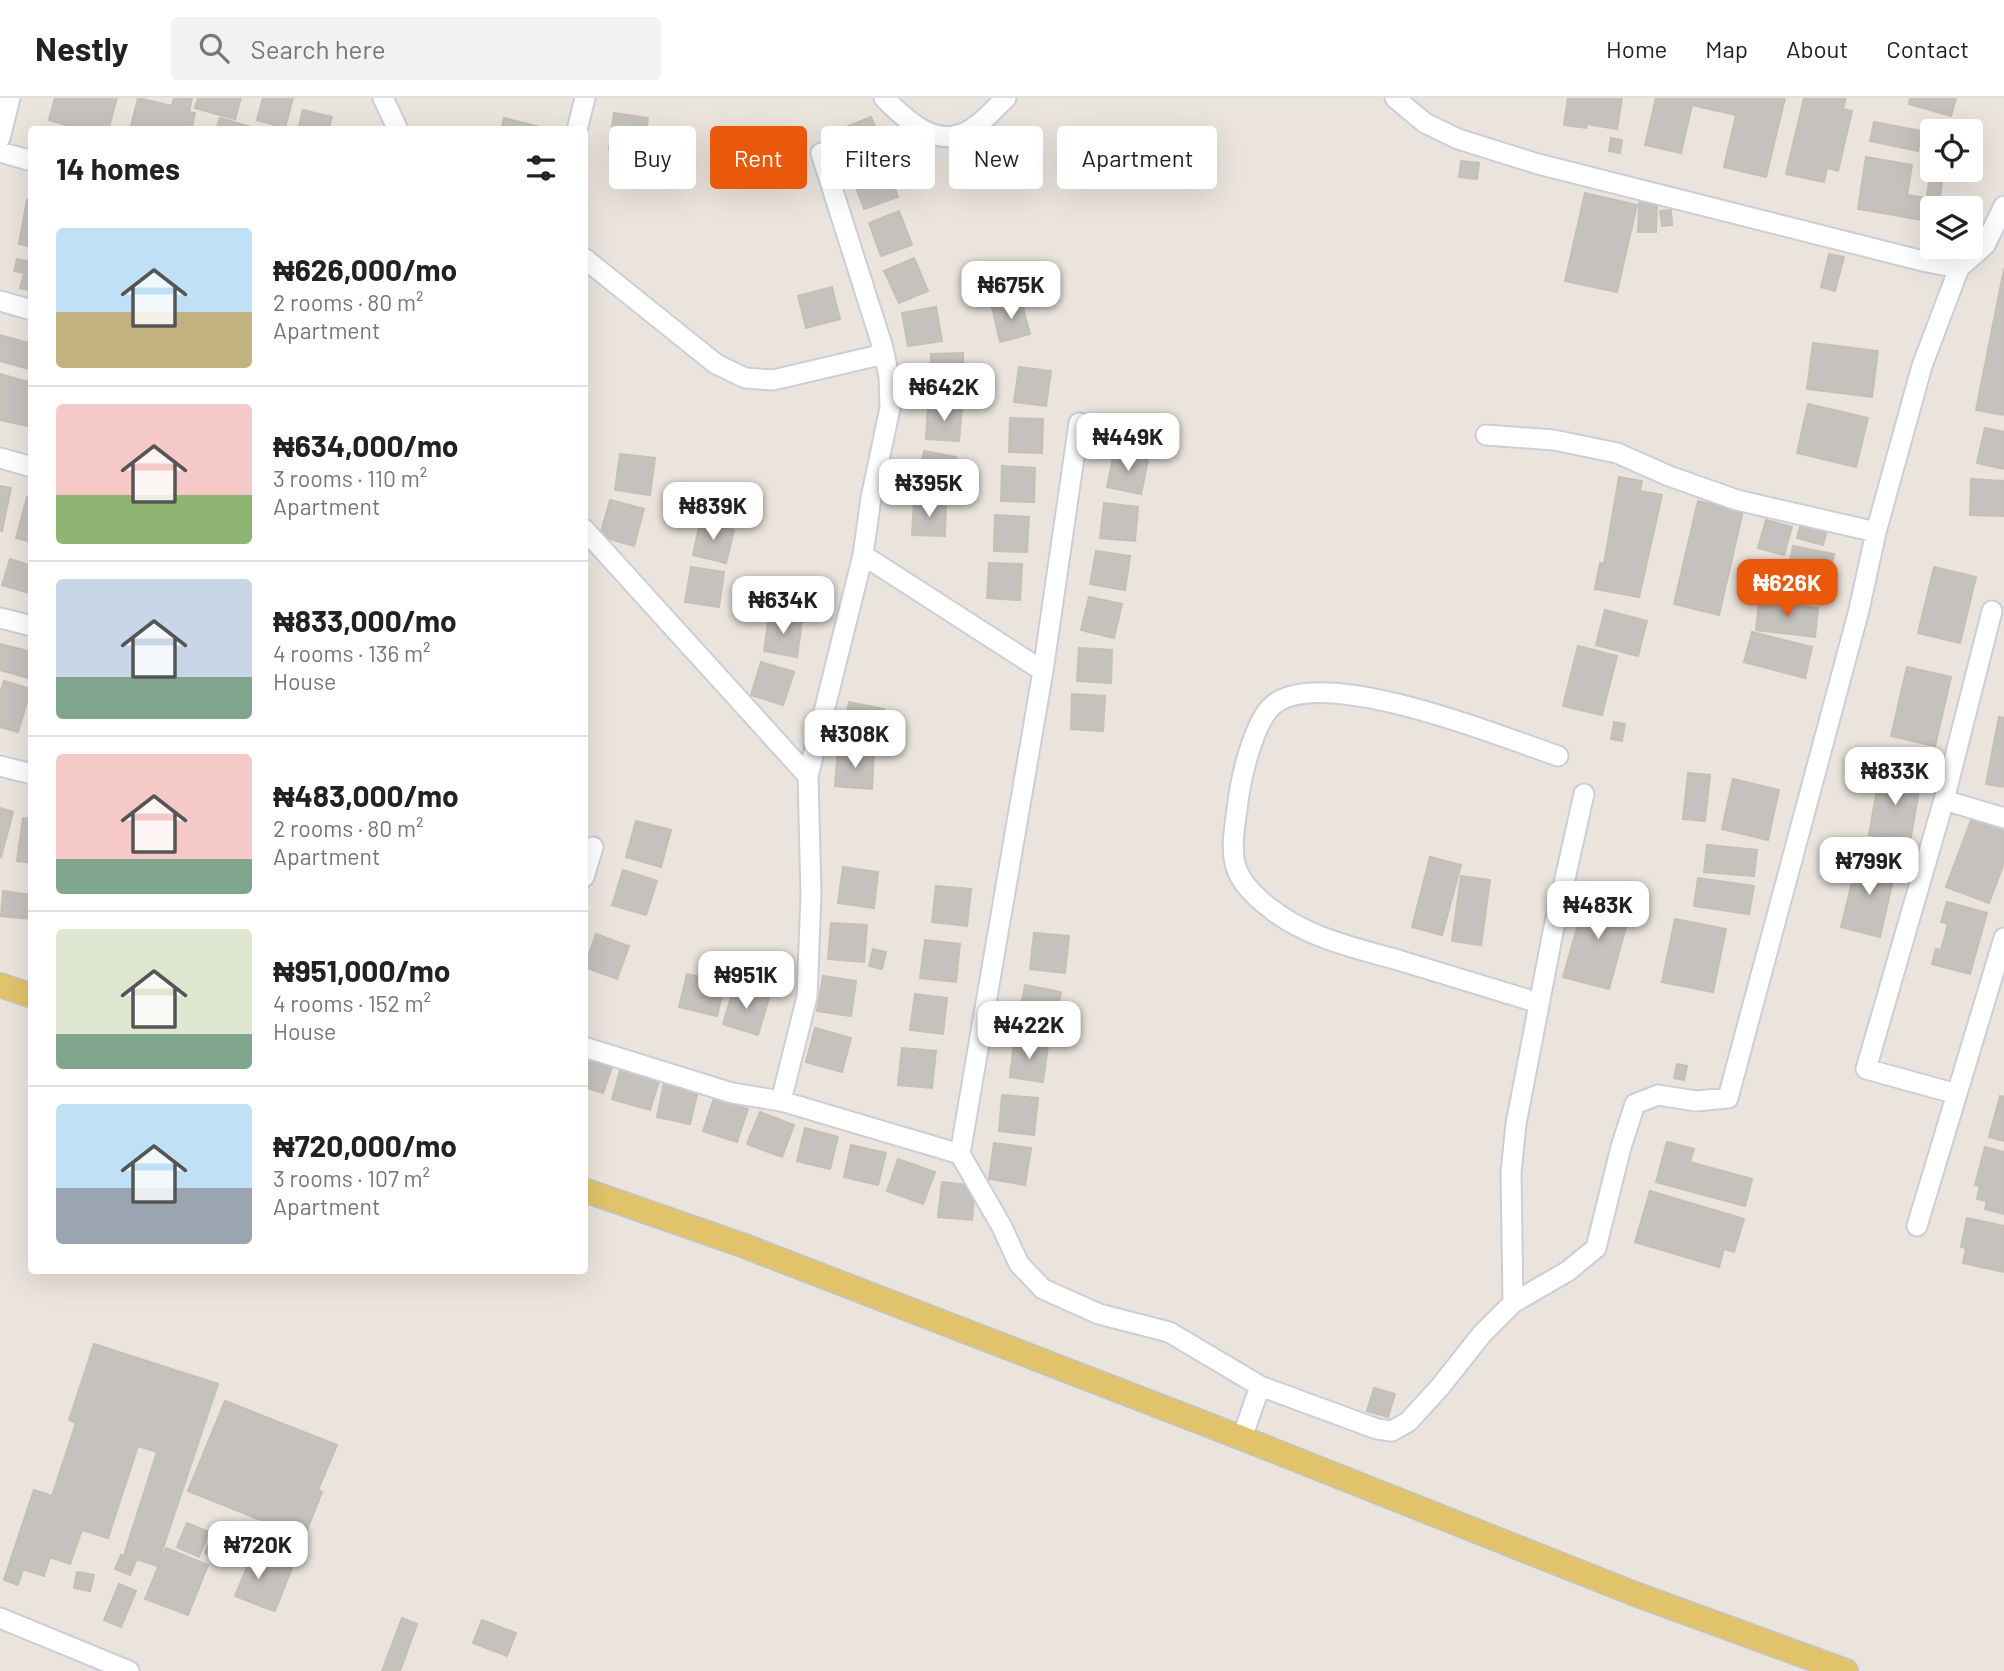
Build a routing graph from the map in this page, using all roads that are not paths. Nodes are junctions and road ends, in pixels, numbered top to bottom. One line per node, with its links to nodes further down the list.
1 (10, 98): 9 (street)
2 (383, 98): 7 (street)
3 (585, 98): 8 (street)
4 (884, 98): 5 (street)
5 (1006, 98)
6 (1395, 98): 15 (street)
7 (396, 126)
8 (578, 126)
9 (0, 138)
10 (0, 152): 11 (street)
11 (28, 160)
12 (832, 189): 18 (street)
13 (2004, 206): 15 (street)
14 (588, 261): 18 (street)
15 (1959, 268): 23 (street)
16 (0, 301): 17 (street)
17 (28, 309)
18 (884, 354): 25 (street)
19 (1079, 423): 29 (street)
20 (1486, 435): 23 (street)
21 (0, 458): 22 (street)
22 (28, 466)
23 (1876, 532): 49 (street)
24 (588, 533): 33 (street)
25 (863, 555): 29 (street); 33 (street)
26 (1992, 611): 35 (street)
27 (0, 618): 28 (street)
28 (28, 625)
29 (1043, 671): 46 (street)
30 (1558, 756): 42 (street)
31 (0, 766): 32 (street)
32 (28, 773)
33 (808, 776): 45 (street)
34 (1584, 794): 42 (street)
35 (1944, 800): 36 (street); 44 (street)
36 (2004, 818)
37 (593, 847): 38 (street)
38 (588, 864)
39 (2004, 938): 44 (street)
40 (0, 985): 41 (main road)
41 (28, 995)
42 (1539, 1003): 49 (street)
43 (588, 1048): 45 (street)
44 (1957, 1094): 48 (street)
45 (781, 1101): 46 (street)
46 (960, 1154): 50 (street)
47 (588, 1191): 51 (main road)
48 (1917, 1226)
49 (1513, 1303): 50 (street)
50 (1260, 1386): 51 (street)
51 (1242, 1438): 54 (main road)
52 (0, 1618): 53 (street)
53 (129, 1671)
54 (1846, 1671)

